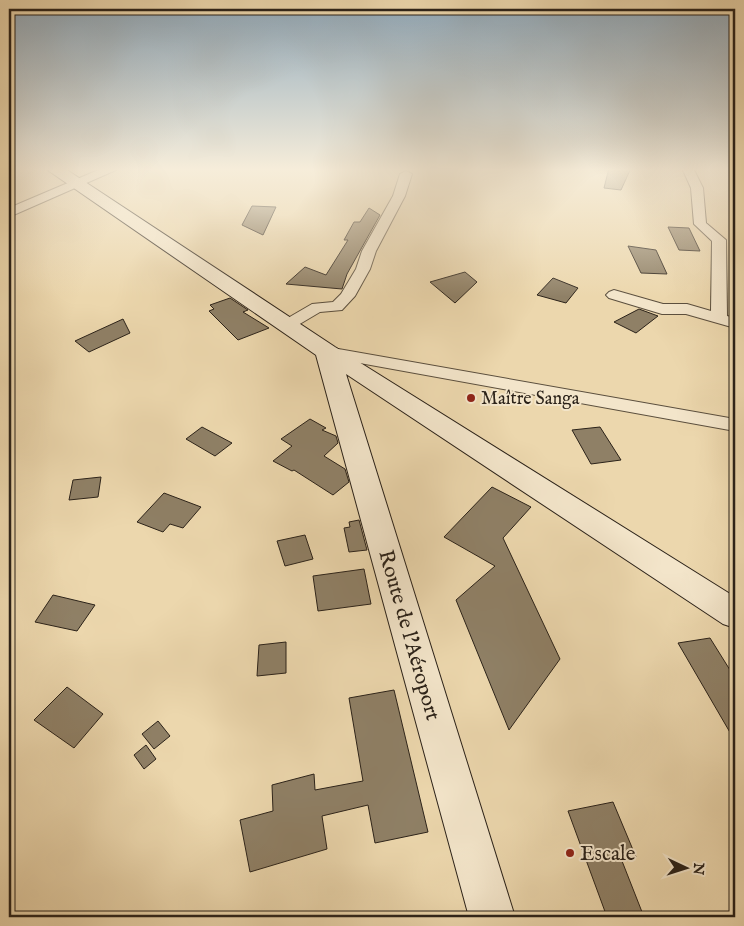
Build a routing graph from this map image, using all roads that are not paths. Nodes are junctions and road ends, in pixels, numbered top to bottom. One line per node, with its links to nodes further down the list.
1 (118, 211): 7 (main road)
2 (391, 211): 7 (street)
3 (699, 211): 5 (street)
4 (614, 296): 5 (street)
5 (719, 319): 6 (street)
6 (735, 323)
7 (287, 326): 8 (main road)
8 (327, 352): 9 (street); 10 (main road); 11 (main road, Route de l'Aéroport)
9 (735, 425)
10 (735, 614)
11 (492, 917)

